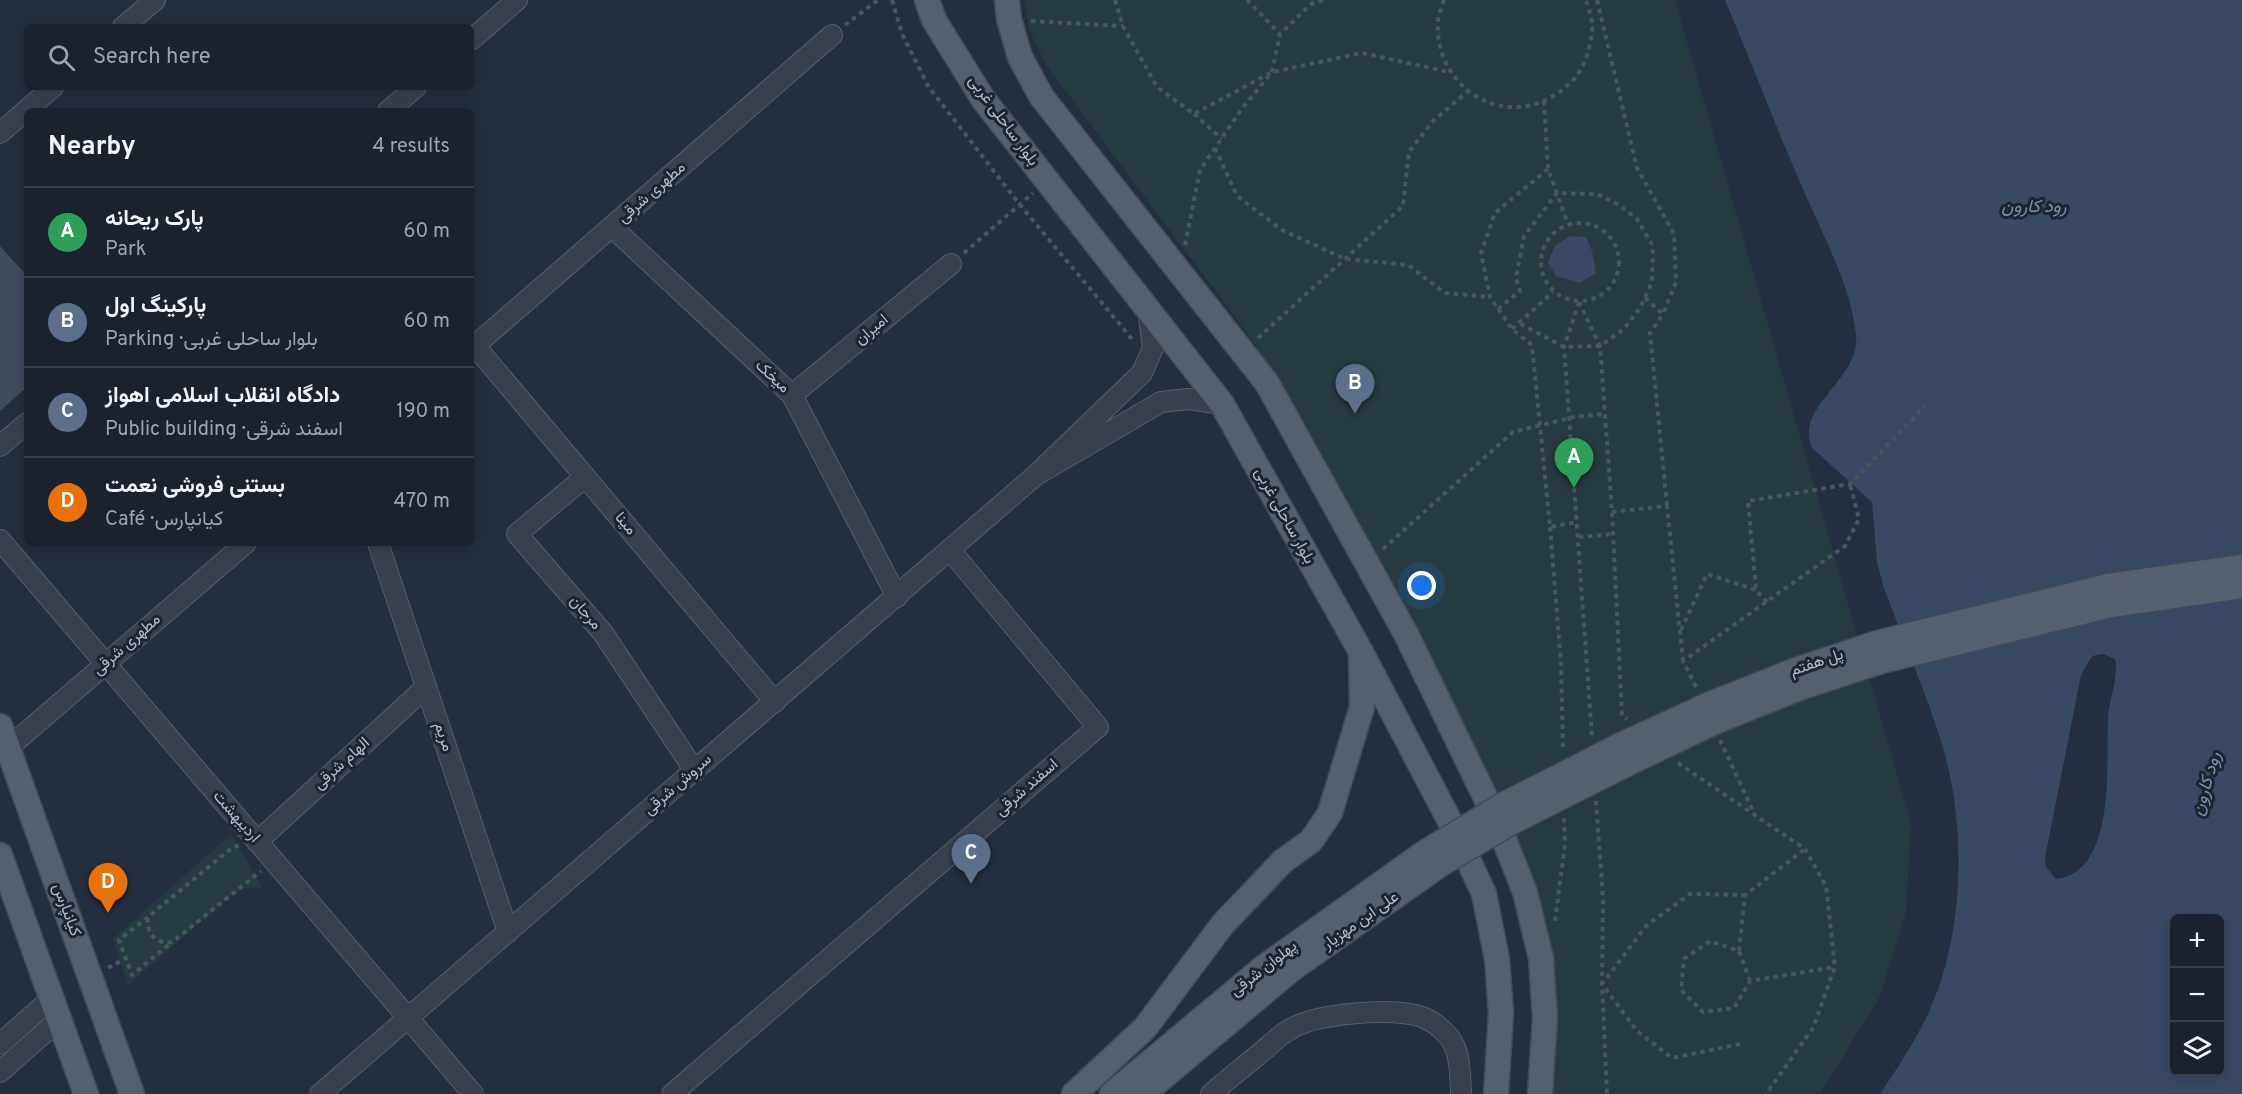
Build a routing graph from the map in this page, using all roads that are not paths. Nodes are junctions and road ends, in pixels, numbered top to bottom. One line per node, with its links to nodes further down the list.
1 (155, 0): 5 (street)
2 (927, 0): 16 (main road, بلوار ساحلی غربی)
3 (512, 2): 7 (street)
4 (1008, 10): 57 (main road)
5 (127, 24)
6 (832, 34): 14 (street, مطهری شرقی)
7 (474, 37)
8 (50, 90): 10 (street)
9 (412, 90): 11 (street)
10 (29, 108)
11 (392, 108)
12 (24, 112): 13 (street)
13 (0, 133)
14 (613, 228): 17 (street, مطهری شرقی); 19 (street, میخک)
15 (951, 264): 19 (street, امیران)
16 (1148, 310): 20 (main road, بلوار ساحلی غربی); 23 (street)
17 (474, 347)
18 (474, 349): 24 (street, مینا)
19 (792, 395): 31 (street, میخک)
20 (1222, 404): 23 (street); 32 (main road, بلوار ساحلی غربی)
21 (24, 426): 22 (street)
22 (0, 446)
23 (1036, 475): 28 (street, سروش شرقی)
24 (585, 477): 35 (street, مینا); 37 (street, مرجان)
25 (0, 540): 33 (street, اردیبهشت)
26 (243, 546): 33 (street, مطهری شرقی)
27 (379, 546): 34 (street, مریم)
28 (950, 550): 31 (street, سروش شرقی); 50 (street, اسفند شرقی)
29 (2242, 567): 40 (main road, پل هفتم, bridge)
30 (2242, 586): 40 (main road, پل هفتم, bridge)
31 (897, 597): 35 (street, سروش شرقی)
32 (1360, 652): 51 (main road); 56 (main road, بلوار ساحلی غربی)
33 (105, 664): 36 (street, مطهری شرقی); 38 (street, اردیبهشت)
34 (426, 687): 38 (street, الهام شرقی); 41 (street, مریم)
35 (775, 702): 37 (street, سروش شرقی)
36 (4, 737): 47 (main road, کیانپارس)
37 (695, 771): 41 (street, سروش شرقی)
38 (257, 842): 43 (street, اردیبهشت)
39 (0, 855): 42 (main road)
40 (1432, 859): 52 (main road, پهلوان شرقی); 53 (main road, علی ابن مهزیار)
41 (508, 932): 43 (street, سروش شرقی)
42 (56, 1008): 44 (street); 45 (street); 46 (main road)
43 (408, 1018): 48 (street, سروش شرقی); 49 (street, اردیبهشت)
44 (0, 1044)
45 (0, 1072)
46 (86, 1094)
47 (132, 1094)
48 (320, 1094)
49 (473, 1094)
50 (672, 1094)
51 (1074, 1094)
52 (1112, 1094)
53 (1143, 1094)
54 (1210, 1094): 55 (street)
55 (1461, 1094)
56 (1496, 1094)
57 (1540, 1094)

